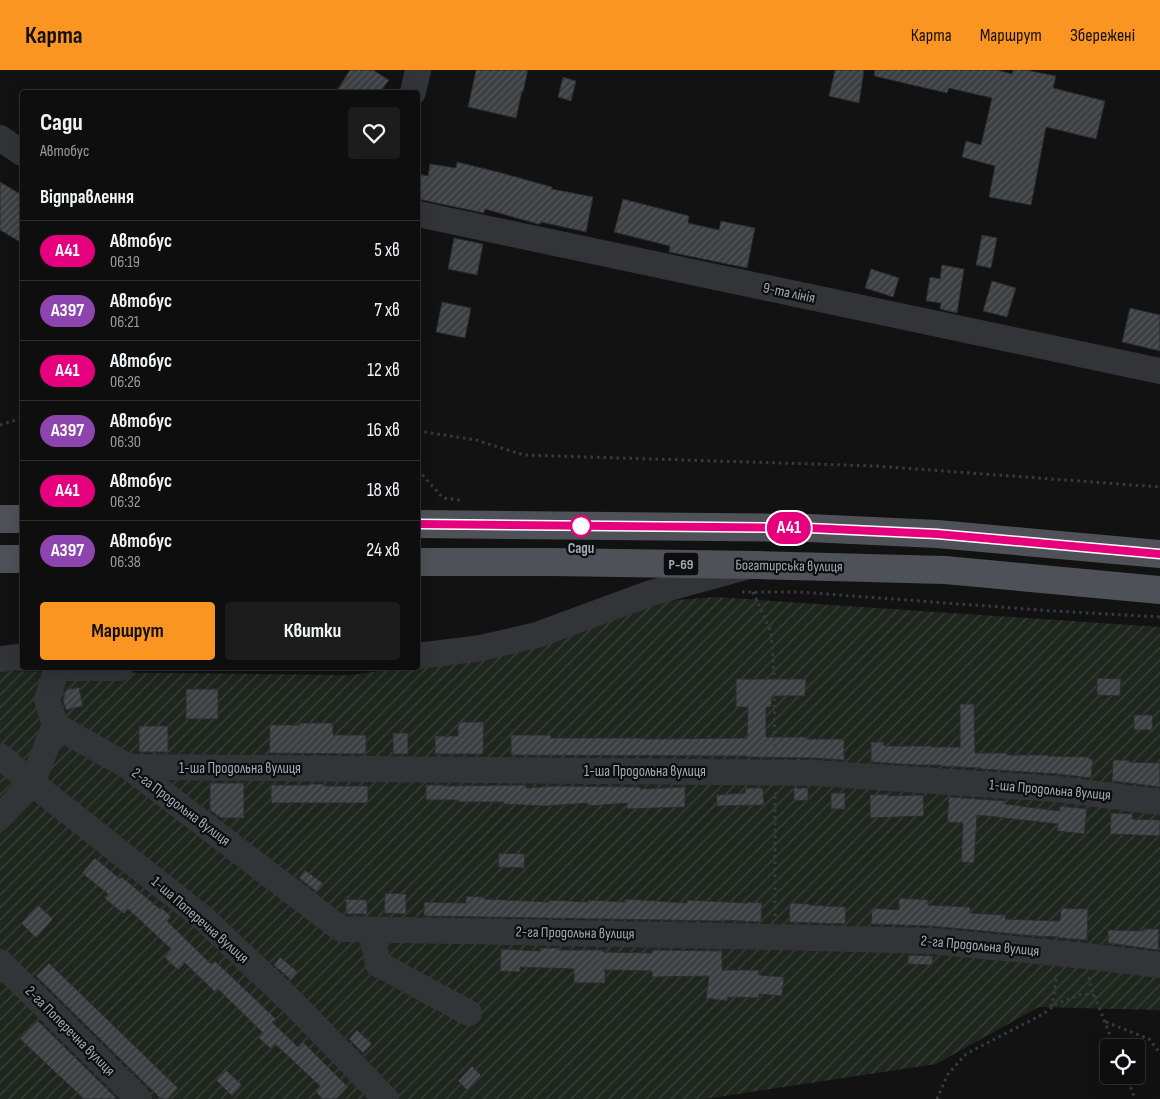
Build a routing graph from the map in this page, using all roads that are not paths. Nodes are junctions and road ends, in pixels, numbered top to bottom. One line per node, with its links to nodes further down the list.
1 (0, 138): 2 (street)
2 (20, 152)
3 (420, 214): 4 (street, 9-та лінія)
4 (1160, 371)
5 (0, 519): 6 (main road)
6 (20, 519)
7 (420, 524): 8 (main road)
8 (1160, 554)
9 (0, 559): 10 (main road)
10 (20, 559)
11 (420, 562): 12 (main road, Богатирська вулиця / Р-69)
12 (756, 564): 13 (main road, Богатирська вулиця / Р-69); 14 (street)
13 (1160, 590)
14 (420, 656)
15 (20, 657): 16 (street)
16 (0, 658)
17 (57, 670): 18 (street)
18 (55, 725): 20 (street, 2-га Продольна вулиця); 21 (street)
19 (0, 756): 21 (street, 1-ша Поперечна вулиця)
20 (129, 768): 22 (street, 1-ша Продольна вулиця); 24 (street, 2-га Продольна вулиця)
21 (32, 783): 23 (street); 29 (street, 1-ша Поперечна вулиця)
22 (1160, 802)
23 (0, 817)
24 (371, 930): 26 (street, 2-га Продольна вулиця); 27 (street)
25 (0, 962): 28 (street, 2-га Поперечна вулиця)
26 (1160, 965)
27 (469, 1013)
28 (139, 1099)
29 (386, 1099)

